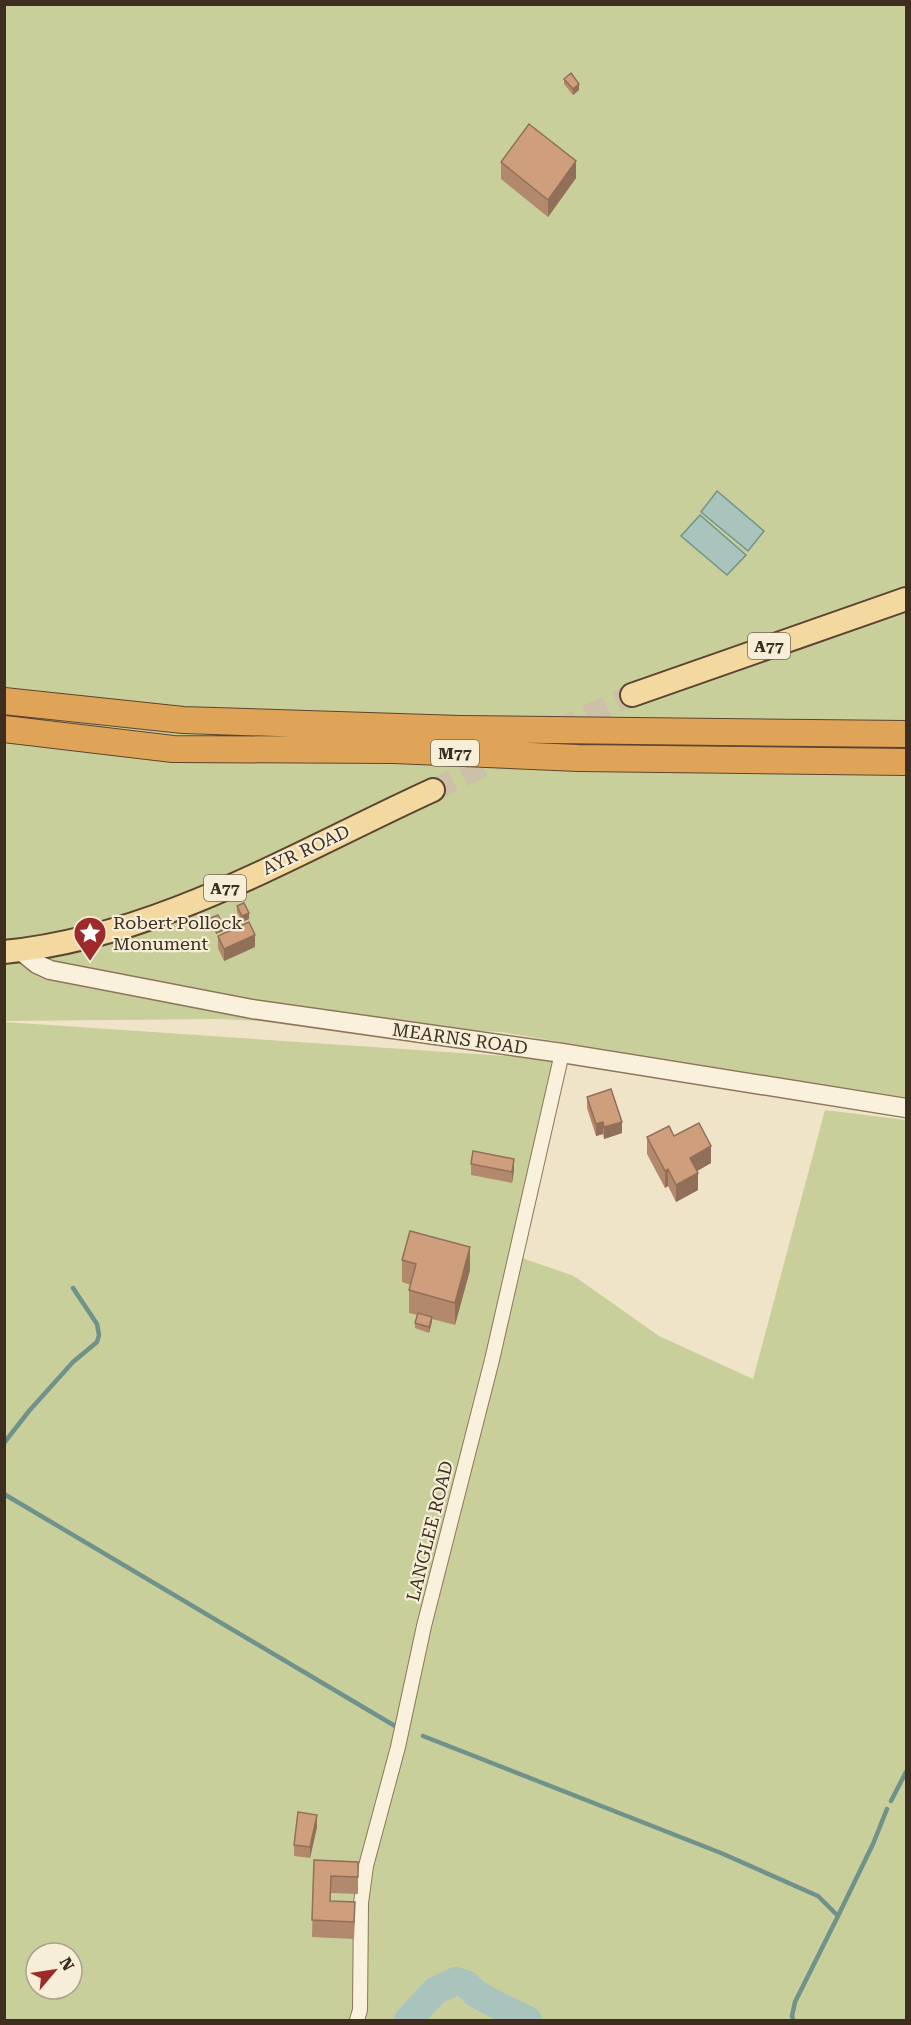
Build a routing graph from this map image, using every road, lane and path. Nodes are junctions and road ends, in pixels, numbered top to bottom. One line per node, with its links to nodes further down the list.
1 (906, 599): 2 (main road, A77)
2 (632, 695)
3 (4, 701): 5 (highway, M77)
4 (4, 729): 6 (highway, M77)
5 (906, 734)
6 (906, 762)
7 (433, 790): 8 (main road, AYR ROAD / A77)
8 (13, 951): 9 (street, MEARNS ROAD)
9 (562, 1053): 10 (street, MEARNS ROAD); 11 (street, LANGLEE ROAD)
10 (906, 1108)
11 (357, 2020)

